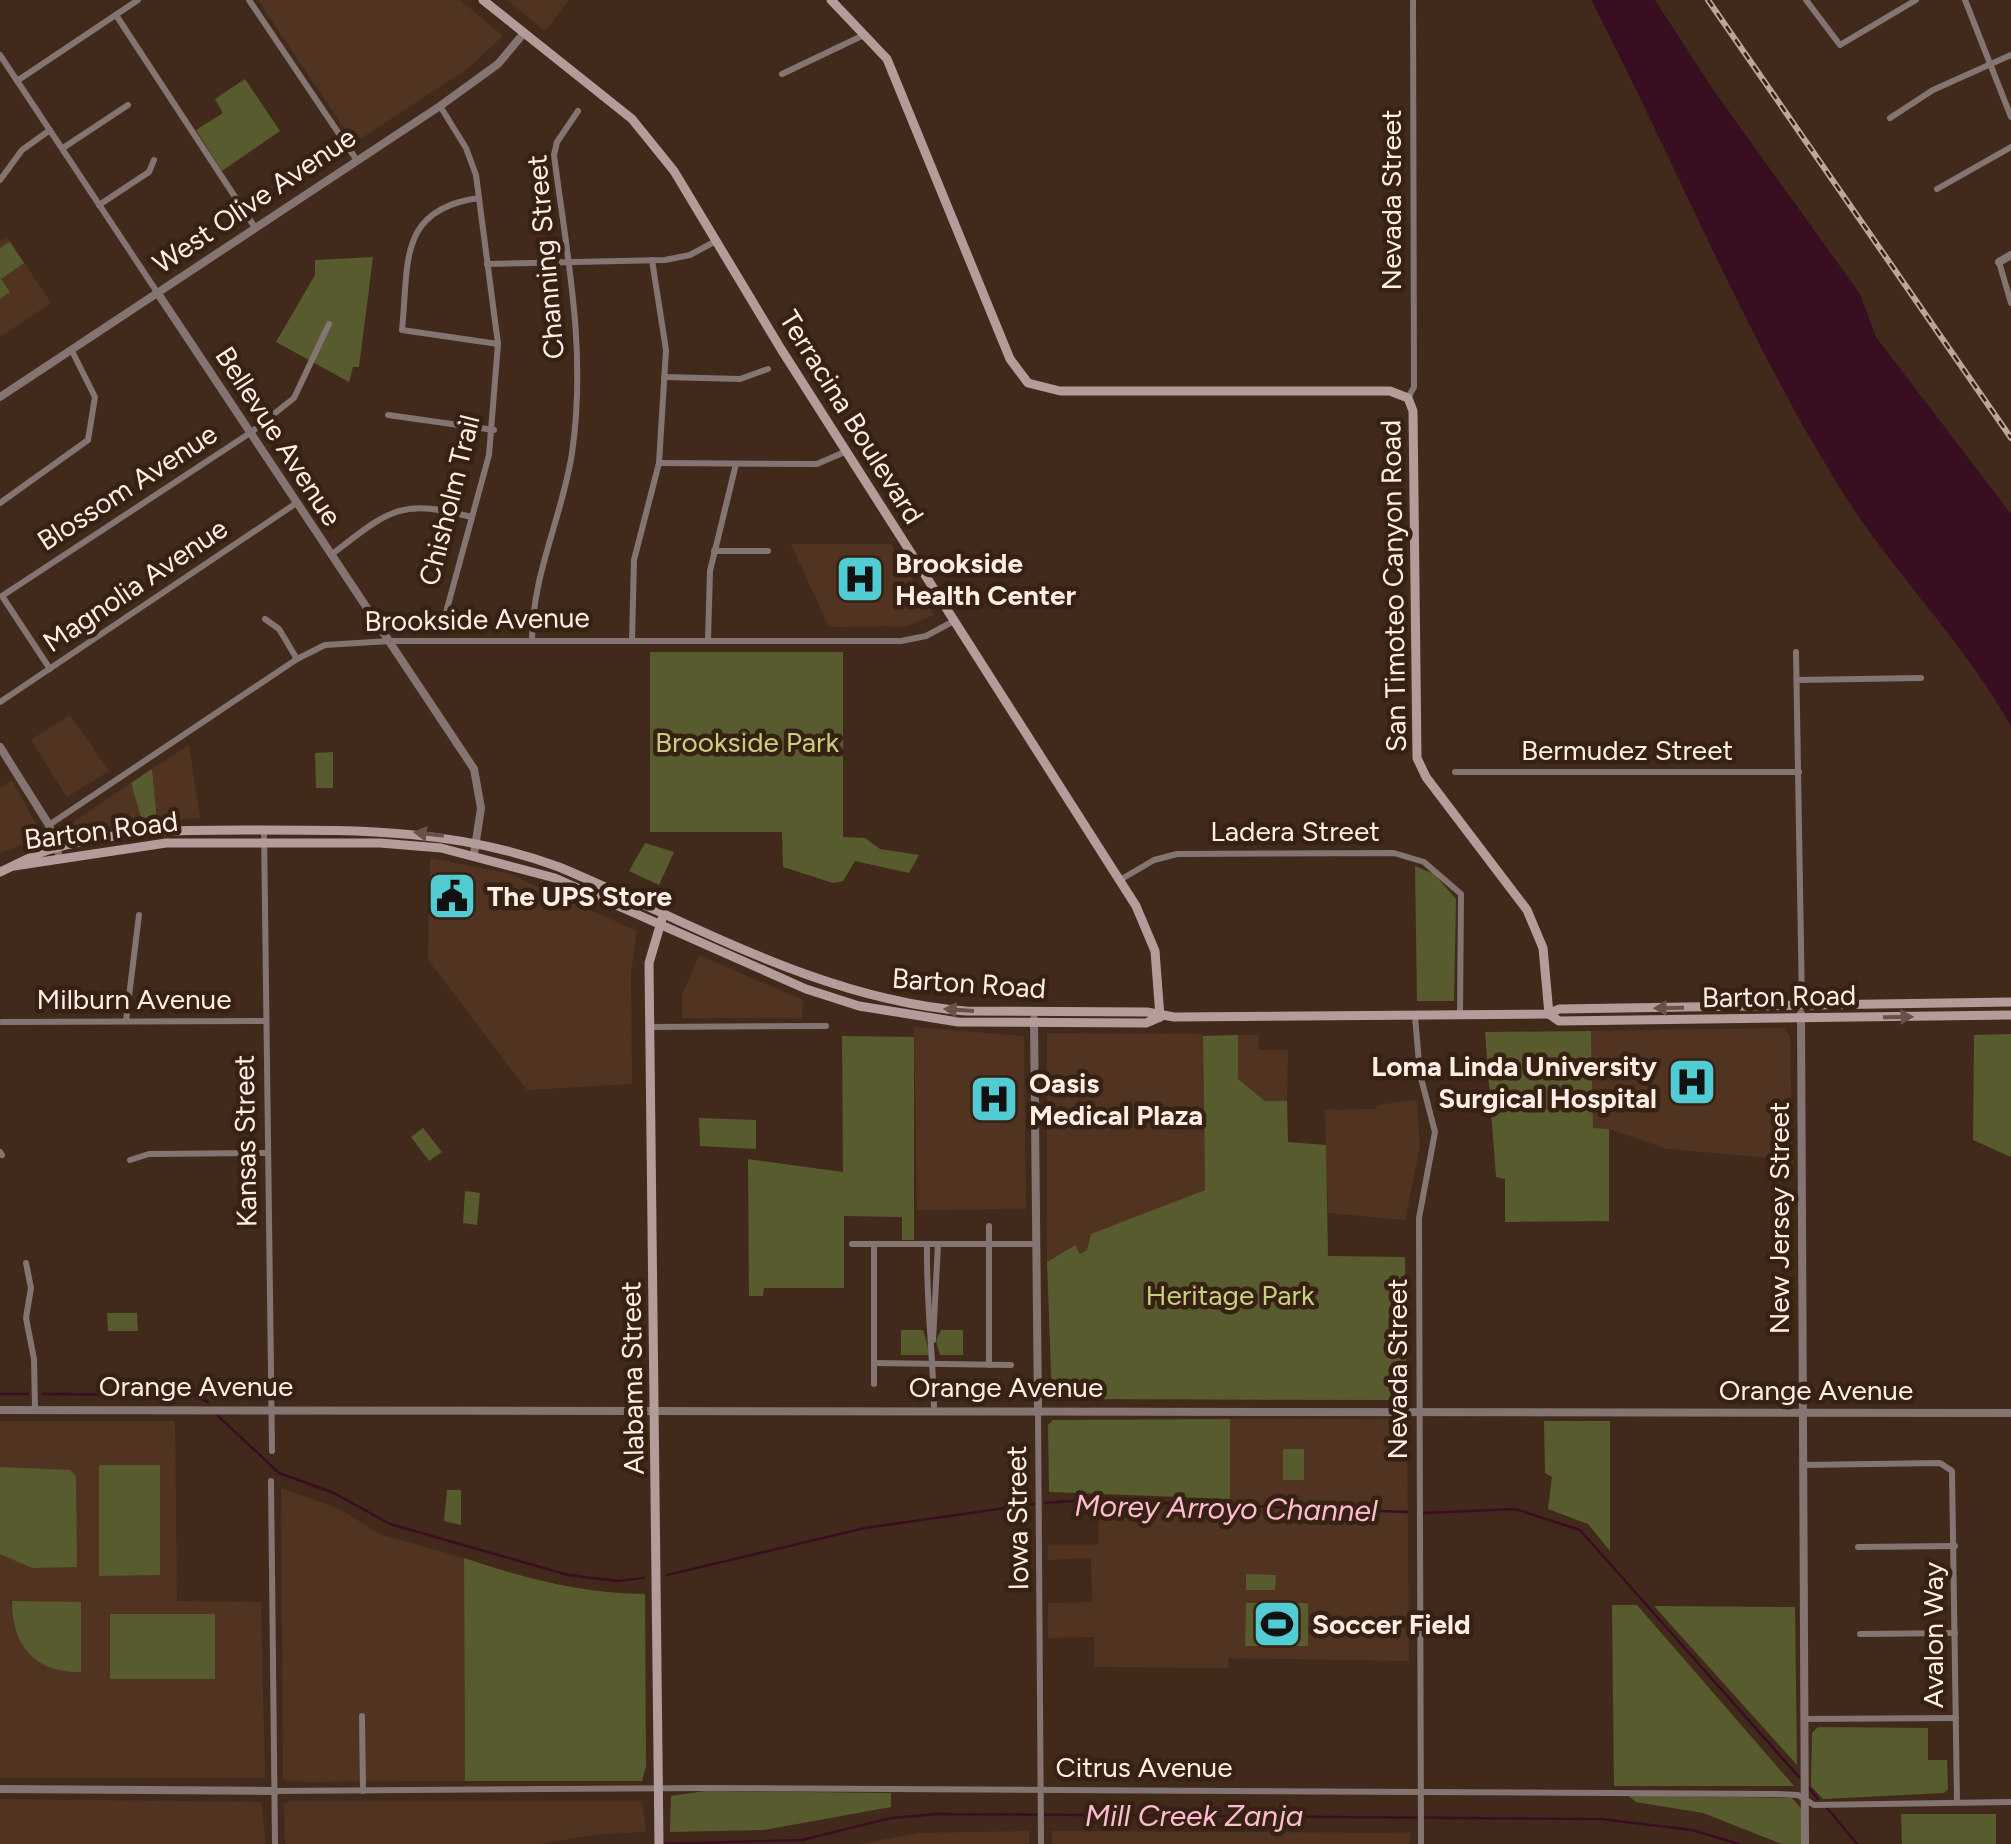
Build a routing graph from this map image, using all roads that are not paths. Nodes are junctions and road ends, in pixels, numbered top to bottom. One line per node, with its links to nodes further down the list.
1 (138, 0): 9 (street)
2 (249, 0): 25 (street)
3 (483, 0): 10 (main road, Terracina Boulevard)
4 (830, 0): 11 (main road, San Timoteo Canyon Road)
5 (1413, 0): 46 (street, Nevada Street)
6 (1806, 0): 7 (street)
7 (1914, 0)
8 (1965, 0): 14 (street)
9 (116, 15): 16 (street); 31 (street)
10 (524, 32): 18 (street, West Olive Avenue); 32 (main road, Terracina Boulevard)
11 (865, 34): 15 (street); 46 (main road, San Timoteo Canyon Road)
12 (2011, 55): 14 (street)
13 (0, 56): 16 (street, Bellevue Avenue)
14 (1988, 63): 20 (street); 21 (street)
15 (782, 74)
16 (17, 81): 22 (street, Bellevue Avenue)
17 (128, 106): 24 (street)
18 (440, 106): 25 (street, West Olive Avenue); 29 (street, Chisholm Trail)
19 (578, 111): 35 (street, Channing Street)
20 (2011, 117)
21 (1890, 118)
22 (50, 130): 24 (street, Bellevue Avenue); 27 (street)
23 (2011, 147): 28 (street)
24 (63, 148): 30 (street, Bellevue Avenue)
25 (356, 159): 31 (street, West Olive Avenue)
26 (154, 160): 30 (street)
27 (0, 180)
28 (1937, 189)
29 (479, 198): 37 (street, Chisholm Trail); 41 (street)
30 (98, 205): 38 (street, Bellevue Avenue)
31 (254, 226): 38 (street, West Olive Avenue)
32 (717, 240): 34 (street); 50 (main road, Terracina Boulevard)
33 (2011, 255): 36 (street)
34 (652, 260): 35 (street); 44 (street)
35 (567, 261): 37 (street); 65 (street, Channing Street)
36 (2000, 262): 39 (street)
37 (487, 264): 41 (street, Chisholm Trail)
38 (157, 292): 42 (street, West Olive Avenue); 49 (street, Bellevue Avenue)
39 (2011, 302)
40 (329, 324): 49 (street)
41 (498, 344): 48 (street, Chisholm Trail)
42 (72, 349): 45 (street, West Olive Avenue); 53 (street)
43 (768, 369): 44 (street)
44 (664, 377): 51 (street)
45 (0, 396)
46 (1408, 398): 93 (main road, San Timoteo Canyon Road)
47 (388, 416): 48 (street)
48 (494, 430): 55 (street, Chisholm Trail)
49 (250, 432): 54 (street, Bellevue Avenue); 68 (street, Blossom Avenue)
50 (846, 451): 52 (street); 61 (main road, Terracina Boulevard)
51 (659, 463): 52 (street); 62 (street)
52 (736, 464): 56 (street)
53 (0, 503)
54 (295, 504): 58 (street, Bellevue Avenue); 68 (street, Magnolia Avenue)
55 (471, 518): 58 (street); 59 (street, Chisholm Trail)
56 (714, 551): 57 (street); 63 (street)
57 (768, 552)
58 (331, 555): 64 (street, Bellevue Avenue)
59 (445, 616)
60 (265, 620): 67 (street)
61 (955, 620): 63 (street, Brookside Avenue); 86 (main road, Terracina Boulevard)
62 (632, 640): 63 (street, Brookside Avenue); 65 (street, Brookside Avenue)
63 (708, 640)
64 (390, 641): 65 (street, Brookside Avenue); 67 (street, Brookside Avenue); 79 (street, Bellevue Avenue)
65 (532, 641)
66 (1796, 652): 70 (street, New Jersey Street)
67 (297, 659): 75 (street, Brookside Avenue)
68 (50, 669): 71 (street, Magnolia Avenue)
69 (1921, 678): 70 (street)
70 (1796, 680): 74 (street, New Jersey Street)
71 (0, 702)
72 (0, 748): 75 (street)
73 (1455, 772): 74 (street, Bermudez Street)
74 (1800, 772): 91 (street, New Jersey Street)
75 (49, 824): 82 (street)
76 (264, 830): 77 (main road, Barton Road); 79 (main road, Barton Road, one-way to 76); 80 (street, Kansas Street)
77 (130, 834): 78 (main road, Barton Road); 81 (main road)
78 (102, 838): 82 (main road, Barton Road); 84 (main road)
79 (476, 841): 83 (street, Bellevue Avenue); 87 (main road, Barton Road)
80 (264, 842): 81 (main road, Barton Road); 83 (main road, Barton Road); 100 (street, Kansas Street)
81 (141, 844): 84 (main road, Barton Road)
82 (58, 853): 84 (main road, Barton Road); 85 (main road, Barton Road)
83 (474, 854): 89 (main road, Barton Road)
84 (76, 855)
85 (0, 872)
86 (1119, 880): 94 (street, Ladera Street); 96 (main road, Terracina Boulevard)
87 (664, 914): 89 (main road, Alabama Street); 92 (main road, Barton Road)
88 (139, 915): 101 (street)
89 (660, 924): 92 (main road, Barton Road); 104 (main road, Alabama Street)
90 (2011, 1002): 91 (main road, Barton Road)
91 (1802, 1006): 93 (main road, Barton Road, one-way to 93); 99 (street, New Jersey Street)
92 (899, 1009): 98 (main road, Barton Road)
93 (1549, 1014): 94 (main road, Barton Road); 99 (main road, Barton Road)
94 (1460, 1016): 97 (main road, Barton Road)
95 (2011, 1016): 99 (main road, Barton Road, one-way to 95)
96 (1160, 1017): 97 (main road, Barton Road); 98 (main road, Barton Road)
97 (1415, 1017): 127 (street, Nevada Street)
98 (1034, 1018): 113 (street, Iowa Street)
99 (1800, 1019): 128 (street, New Jersey Street)
100 (266, 1020): 101 (street, Milburn Avenue); 105 (street, Kansas Street)
101 (126, 1021): 102 (street, Milburn Avenue)
102 (1, 1022)
103 (826, 1026): 104 (street)
104 (650, 1027): 126 (main road, Alabama Street)
105 (268, 1153): 106 (street); 122 (street, Kansas Street)
106 (130, 1160)
107 (989, 1226): 112 (street)
108 (852, 1244): 109 (street)
109 (874, 1244): 110 (street); 116 (street)
110 (927, 1244): 111 (street); 115 (street)
111 (938, 1244): 112 (street); 115 (street)
112 (990, 1244): 113 (street); 118 (street)
113 (1036, 1244): 124 (street, Iowa Street)
114 (26, 1264): 121 (street)
115 (932, 1341): 117 (street)
116 (874, 1363): 117 (street); 120 (street)
117 (934, 1364): 118 (street); 123 (street)
118 (989, 1365): 119 (street)
119 (1011, 1365)
120 (874, 1384)
121 (35, 1409): 122 (street, Orange Avenue); 125 (street, Orange Avenue)
122 (271, 1409): 126 (street, Orange Avenue); 130 (street, Kansas Street)
123 (934, 1409): 124 (street, Orange Avenue); 126 (street, Orange Avenue)
124 (1038, 1409): 127 (street, Orange Avenue); 141 (street, Iowa Street)
125 (0, 1410)
126 (656, 1410): 142 (main road, Alabama Street)
127 (1420, 1411): 128 (street, Orange Avenue); 145 (street, Nevada Street)
128 (1803, 1413): 129 (street, Orange Avenue); 131 (street, New Jersey Street)
129 (2011, 1413)
130 (272, 1451)
131 (1803, 1465): 134 (street, Avalon Way); 139 (street, New Jersey Street)
132 (271, 1481): 143 (street)
133 (1858, 1546): 134 (street)
134 (1955, 1546): 135 (street, Avalon Way)
135 (1956, 1633): 136 (street); 138 (street, Avalon Way)
136 (1860, 1634)
137 (362, 1716): 144 (street)
138 (1956, 1718): 139 (street); 147 (street, Avalon Way)
139 (1804, 1719): 146 (street, New Jersey Street)
140 (0, 1789): 143 (street)
141 (1042, 1789): 142 (street, Citrus Avenue); 145 (street, Citrus Avenue); 151 (street, Iowa Street)
142 (658, 1790): 144 (street, Citrus Avenue); 149 (main road, Alabama Street)
143 (274, 1791): 144 (street, Citrus Avenue); 150 (street)
144 (363, 1791)
145 (1422, 1791): 146 (street, Citrus Avenue); 152 (street, Nevada Street)
146 (1805, 1799): 147 (street, Citrus Avenue); 153 (street, New Jersey Street)
147 (1957, 1802): 148 (street, Citrus Avenue)
148 (2011, 1802)
149 (658, 1841)
150 (275, 1844)
151 (1042, 1844)
152 (1421, 1844)
153 (1805, 1844)

